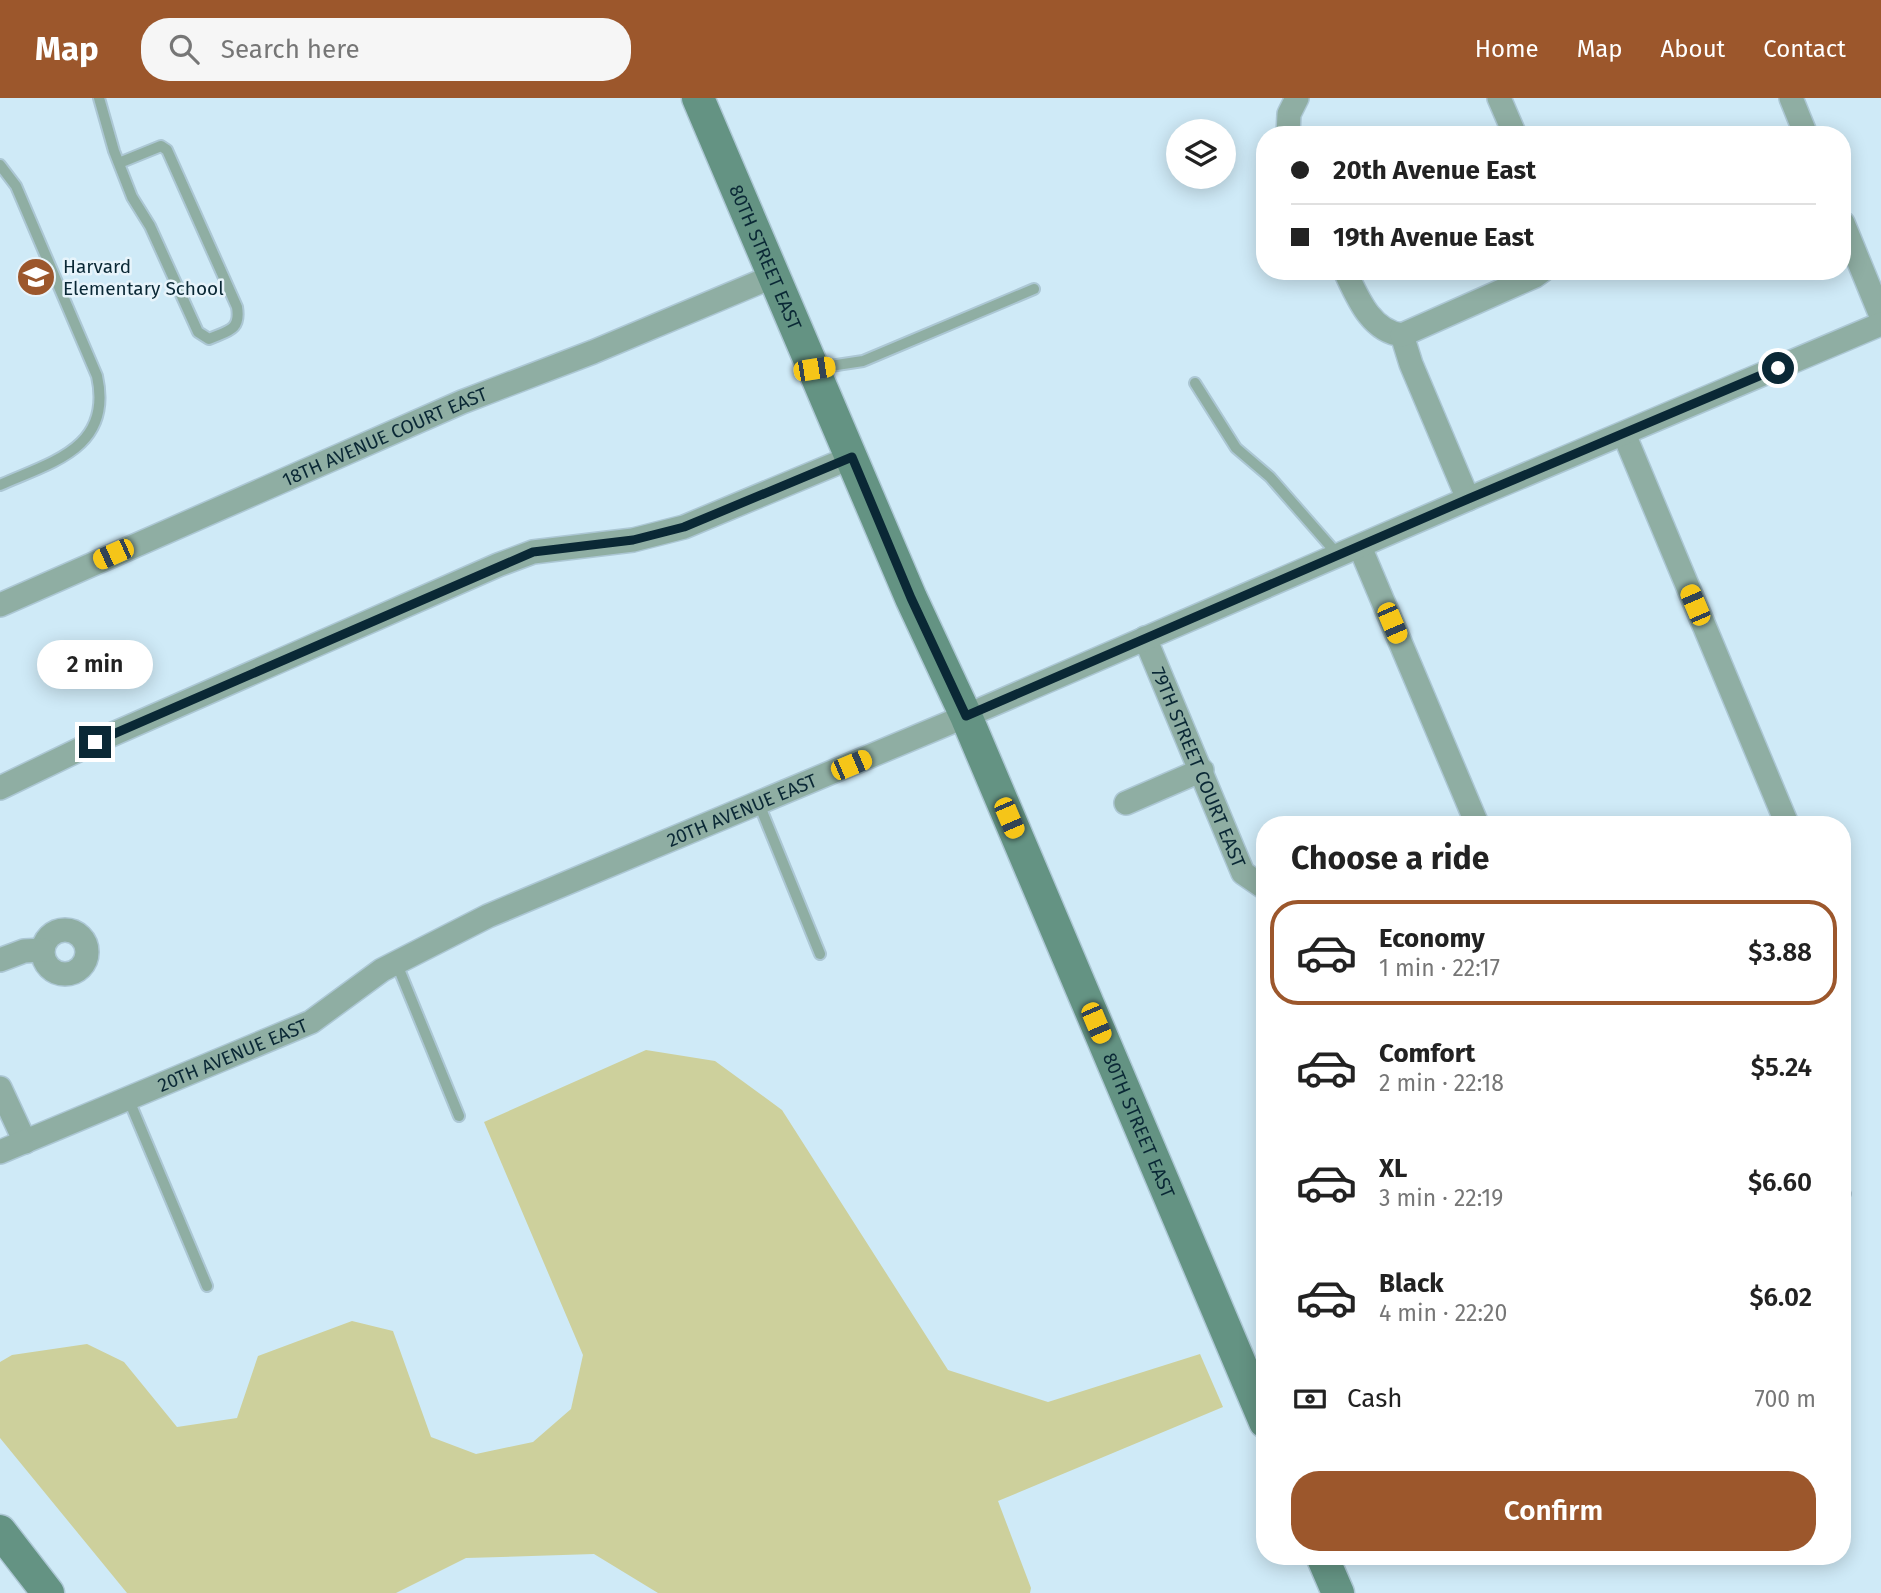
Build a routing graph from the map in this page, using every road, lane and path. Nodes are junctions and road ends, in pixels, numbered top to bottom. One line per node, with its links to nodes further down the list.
1 (100, 98): 9 (lane)
2 (698, 98): 12 (street, 80TH STREET EAST)
3 (1297, 98): 6 (street)
4 (1499, 98): 7 (street)
5 (1791, 98): 8 (street)
6 (1289, 126)
7 (1511, 126)
8 (1802, 126)
9 (119, 163): 9 (lane)
10 (0, 166): 23 (lane)
11 (1851, 243): 16 (street)
12 (774, 276): 19 (street, 80TH STREET EAST); 26 (street, 18TH AVENUE COURT EAST)
13 (1350, 280): 18 (street)
14 (1526, 280): 18 (street)
15 (1034, 289): 19 (lane)
16 (1881, 316)
17 (1881, 324): 21 (street, 20TH AVENUE EAST)
18 (1402, 334): 24 (street)
19 (814, 369): 22 (street, 80TH STREET EAST)
20 (1195, 383): 25 (lane)
21 (1624, 434): 24 (street, 20TH AVENUE EAST); 34 (street)
22 (852, 457): 28 (street, 80TH STREET EAST); 30 (street)
23 (0, 485)
24 (1468, 499): 25 (street, 20TH AVENUE EAST)
25 (1349, 552): 27 (street, 20TH AVENUE EAST); 33 (street)
26 (0, 606)
27 (1145, 638): 28 (street, 20TH AVENUE EAST); 29 (street, 79TH STREET COURT EAST)
28 (966, 716): 32 (street, 20TH AVENUE EAST); 46 (street, 80TH STREET EAST)
29 (1202, 770): 31 (street); 35 (street, 79TH STREET COURT EAST)
30 (0, 788)
31 (1126, 803)
32 (760, 804): 37 (lane); 39 (street, 20TH AVENUE EAST)
33 (1473, 816)
34 (1784, 816)
35 (1256, 882)
36 (43, 950): 38 (street)
37 (820, 954)
38 (0, 960)
39 (396, 962): 41 (street, 20TH AVENUE EAST); 42 (lane)
40 (0, 1088): 43 (street)
41 (128, 1098): 43 (street, 20TH AVENUE EAST); 45 (lane)
42 (459, 1116)
43 (25, 1142): 44 (street, 20TH AVENUE EAST)
44 (0, 1152)
45 (207, 1286)
46 (1256, 1377)
47 (0, 1531): 49 (street)
48 (1326, 1565): 50 (street)
49 (48, 1593)
50 (1338, 1593)

